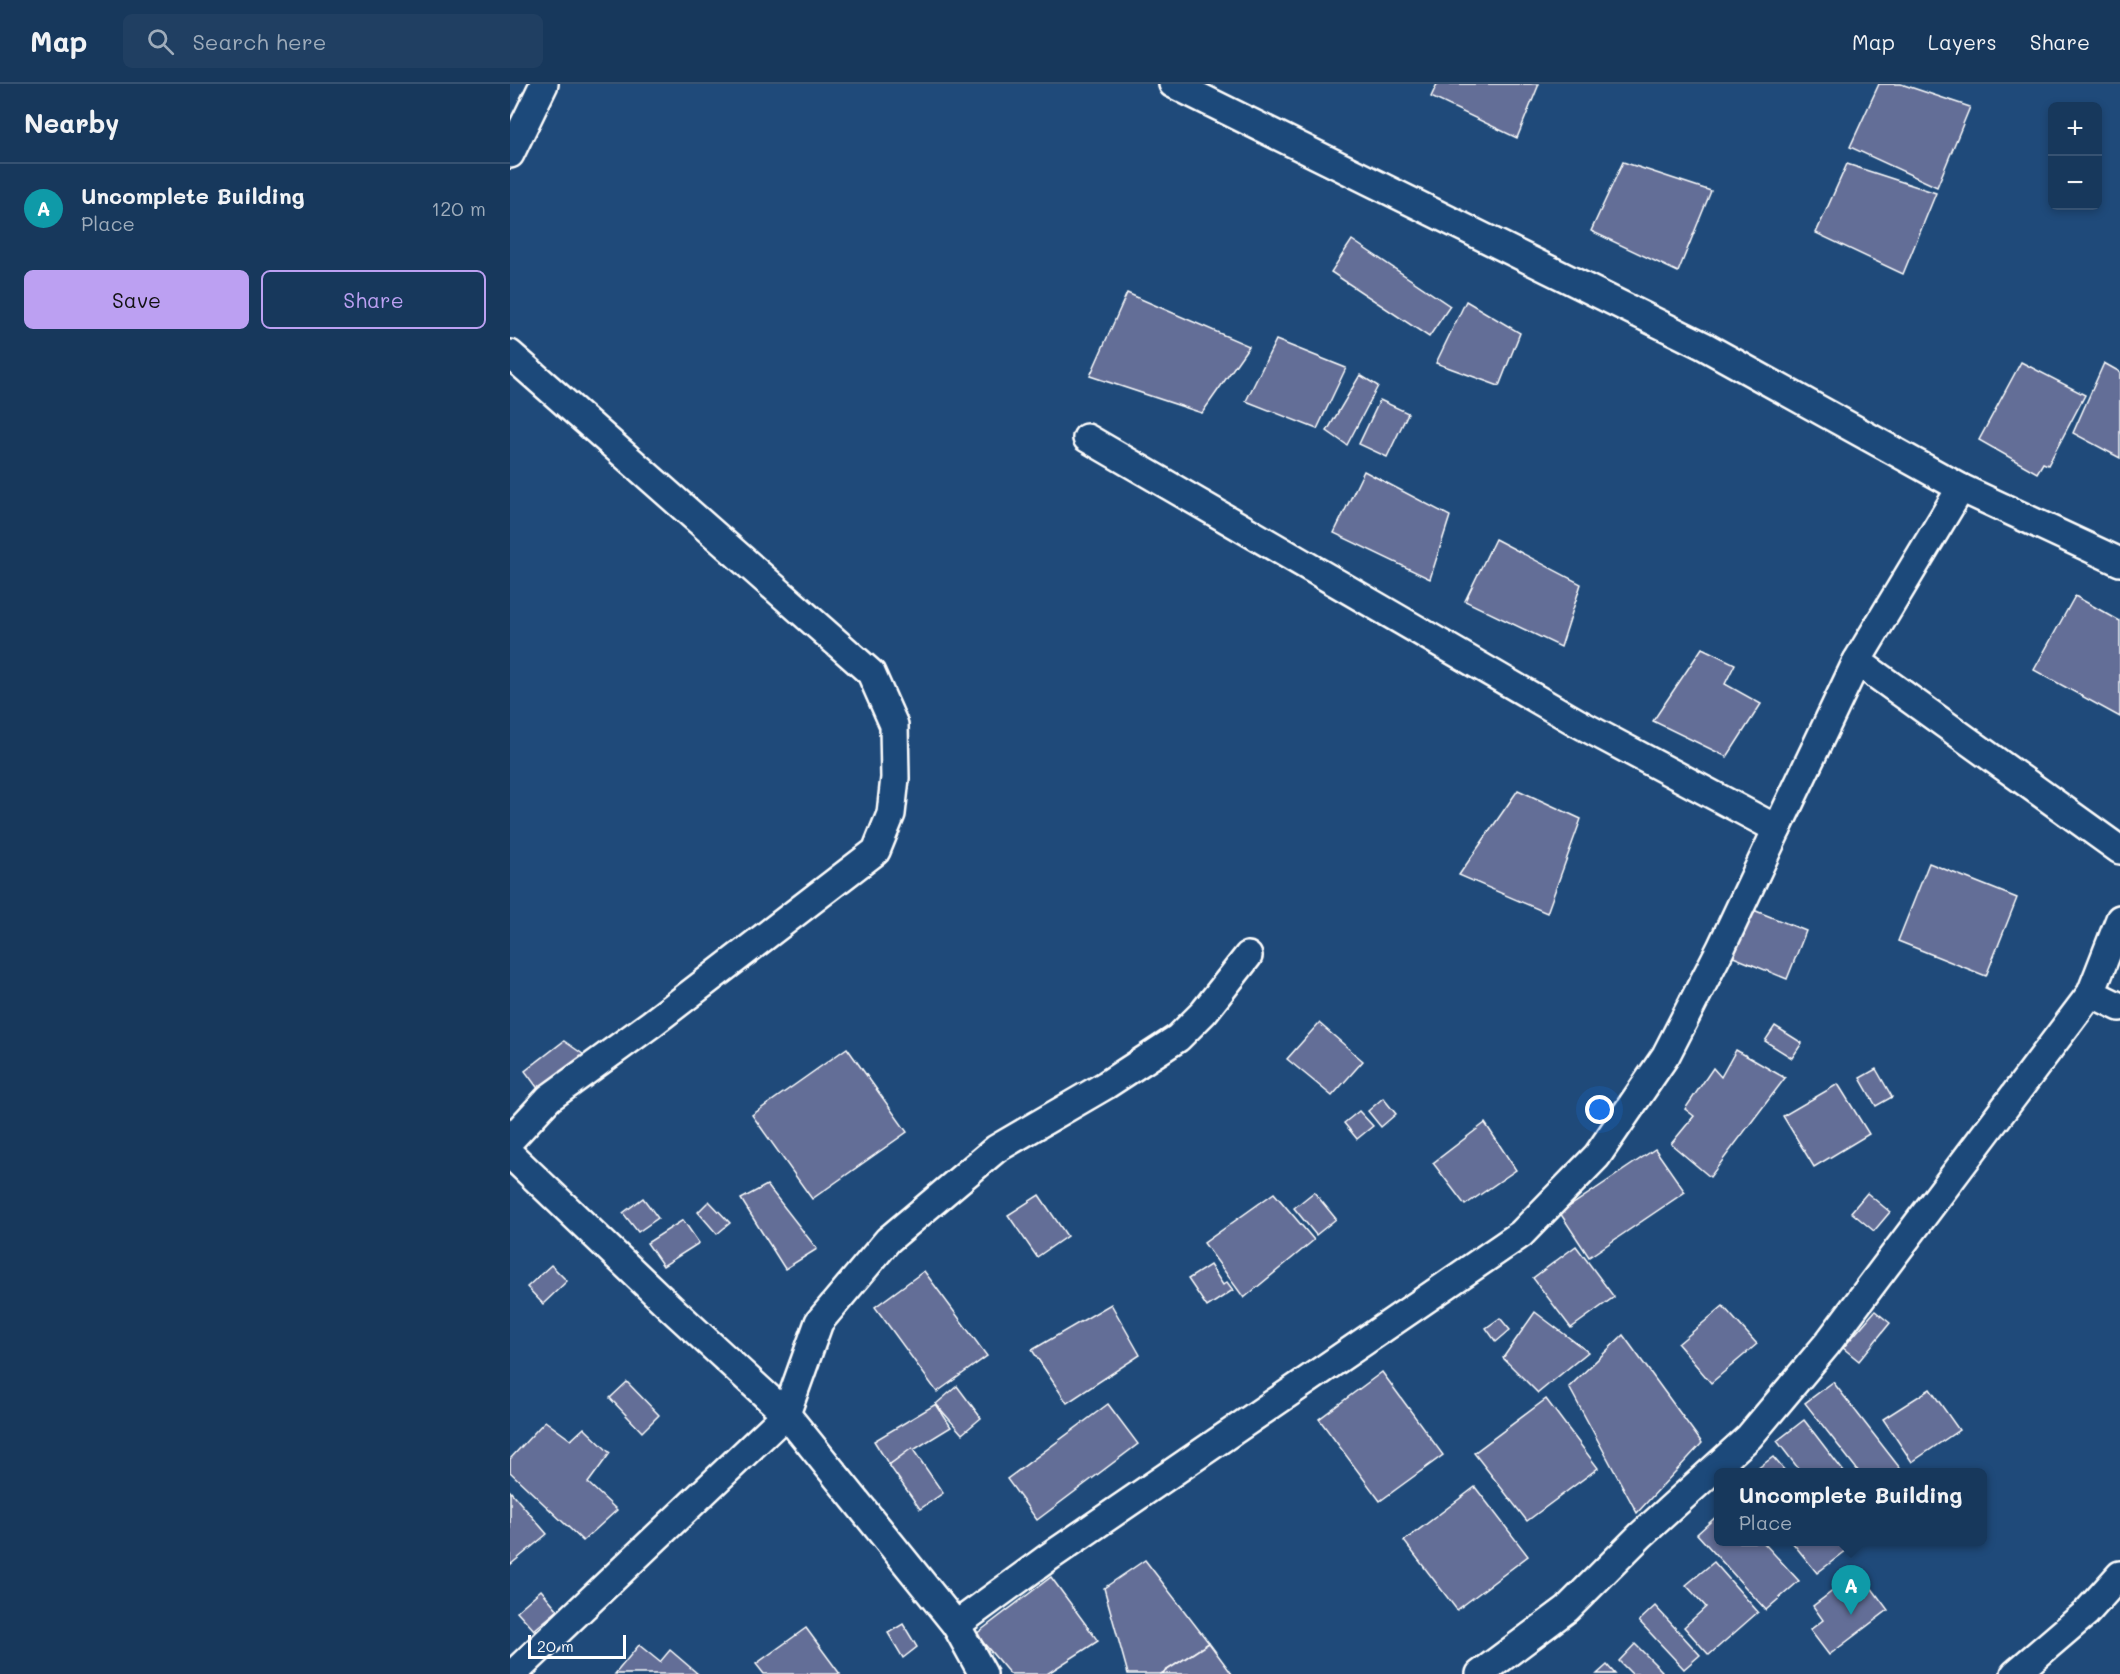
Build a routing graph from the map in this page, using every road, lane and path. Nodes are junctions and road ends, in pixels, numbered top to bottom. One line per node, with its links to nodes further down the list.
1 (544, 84): 3 (street)
2 (1173, 84): 6 (street)
3 (510, 154)
4 (510, 354): 15 (street)
5 (1086, 438): 9 (street)
6 (1961, 489): 7 (street); 8 (street)
7 (2120, 562)
8 (1857, 661): 9 (street); 10 (street)
9 (1777, 829): 21 (street)
10 (2120, 850)
11 (2120, 919): 13 (street)
12 (1248, 956): 17 (street)
13 (2091, 993): 14 (street); 18 (street)
14 (2120, 1007)
15 (510, 1140)
16 (510, 1154): 17 (street)
17 (786, 1414): 21 (street); 22 (street)
18 (1715, 1468)
19 (1714, 1469): 24 (street)
20 (2120, 1575): 25 (street)
21 (956, 1625): 23 (street)
22 (513, 1674)
23 (983, 1674)
24 (1480, 1674)
25 (2015, 1674)

